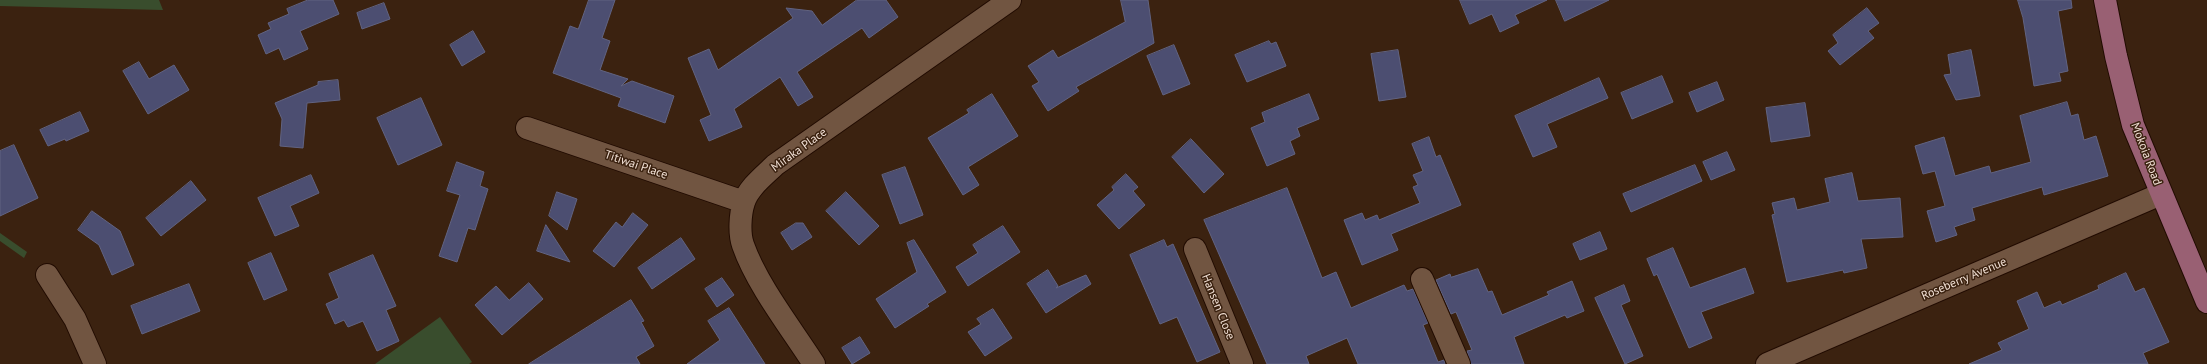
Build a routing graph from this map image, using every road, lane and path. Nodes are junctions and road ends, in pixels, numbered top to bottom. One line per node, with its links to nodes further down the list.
1 (1010, 0): 5 (street, Miraka Place)
2 (2105, 0): 4 (main road, Mokoia Road)
3 (527, 128): 5 (street, Titiwai Place)
4 (2161, 194): 9 (main road, Mokoia Road); 14 (street, Roseberry Avenue)
5 (744, 202): 11 (street, Miraka Place)
6 (1195, 249): 12 (street, Hansen Close)
7 (47, 274): 10 (street)
8 (1422, 279): 13 (street)
9 (2207, 302)
10 (95, 364)
11 (814, 364)
12 (1242, 364)
13 (1459, 364)
14 (1767, 364)

